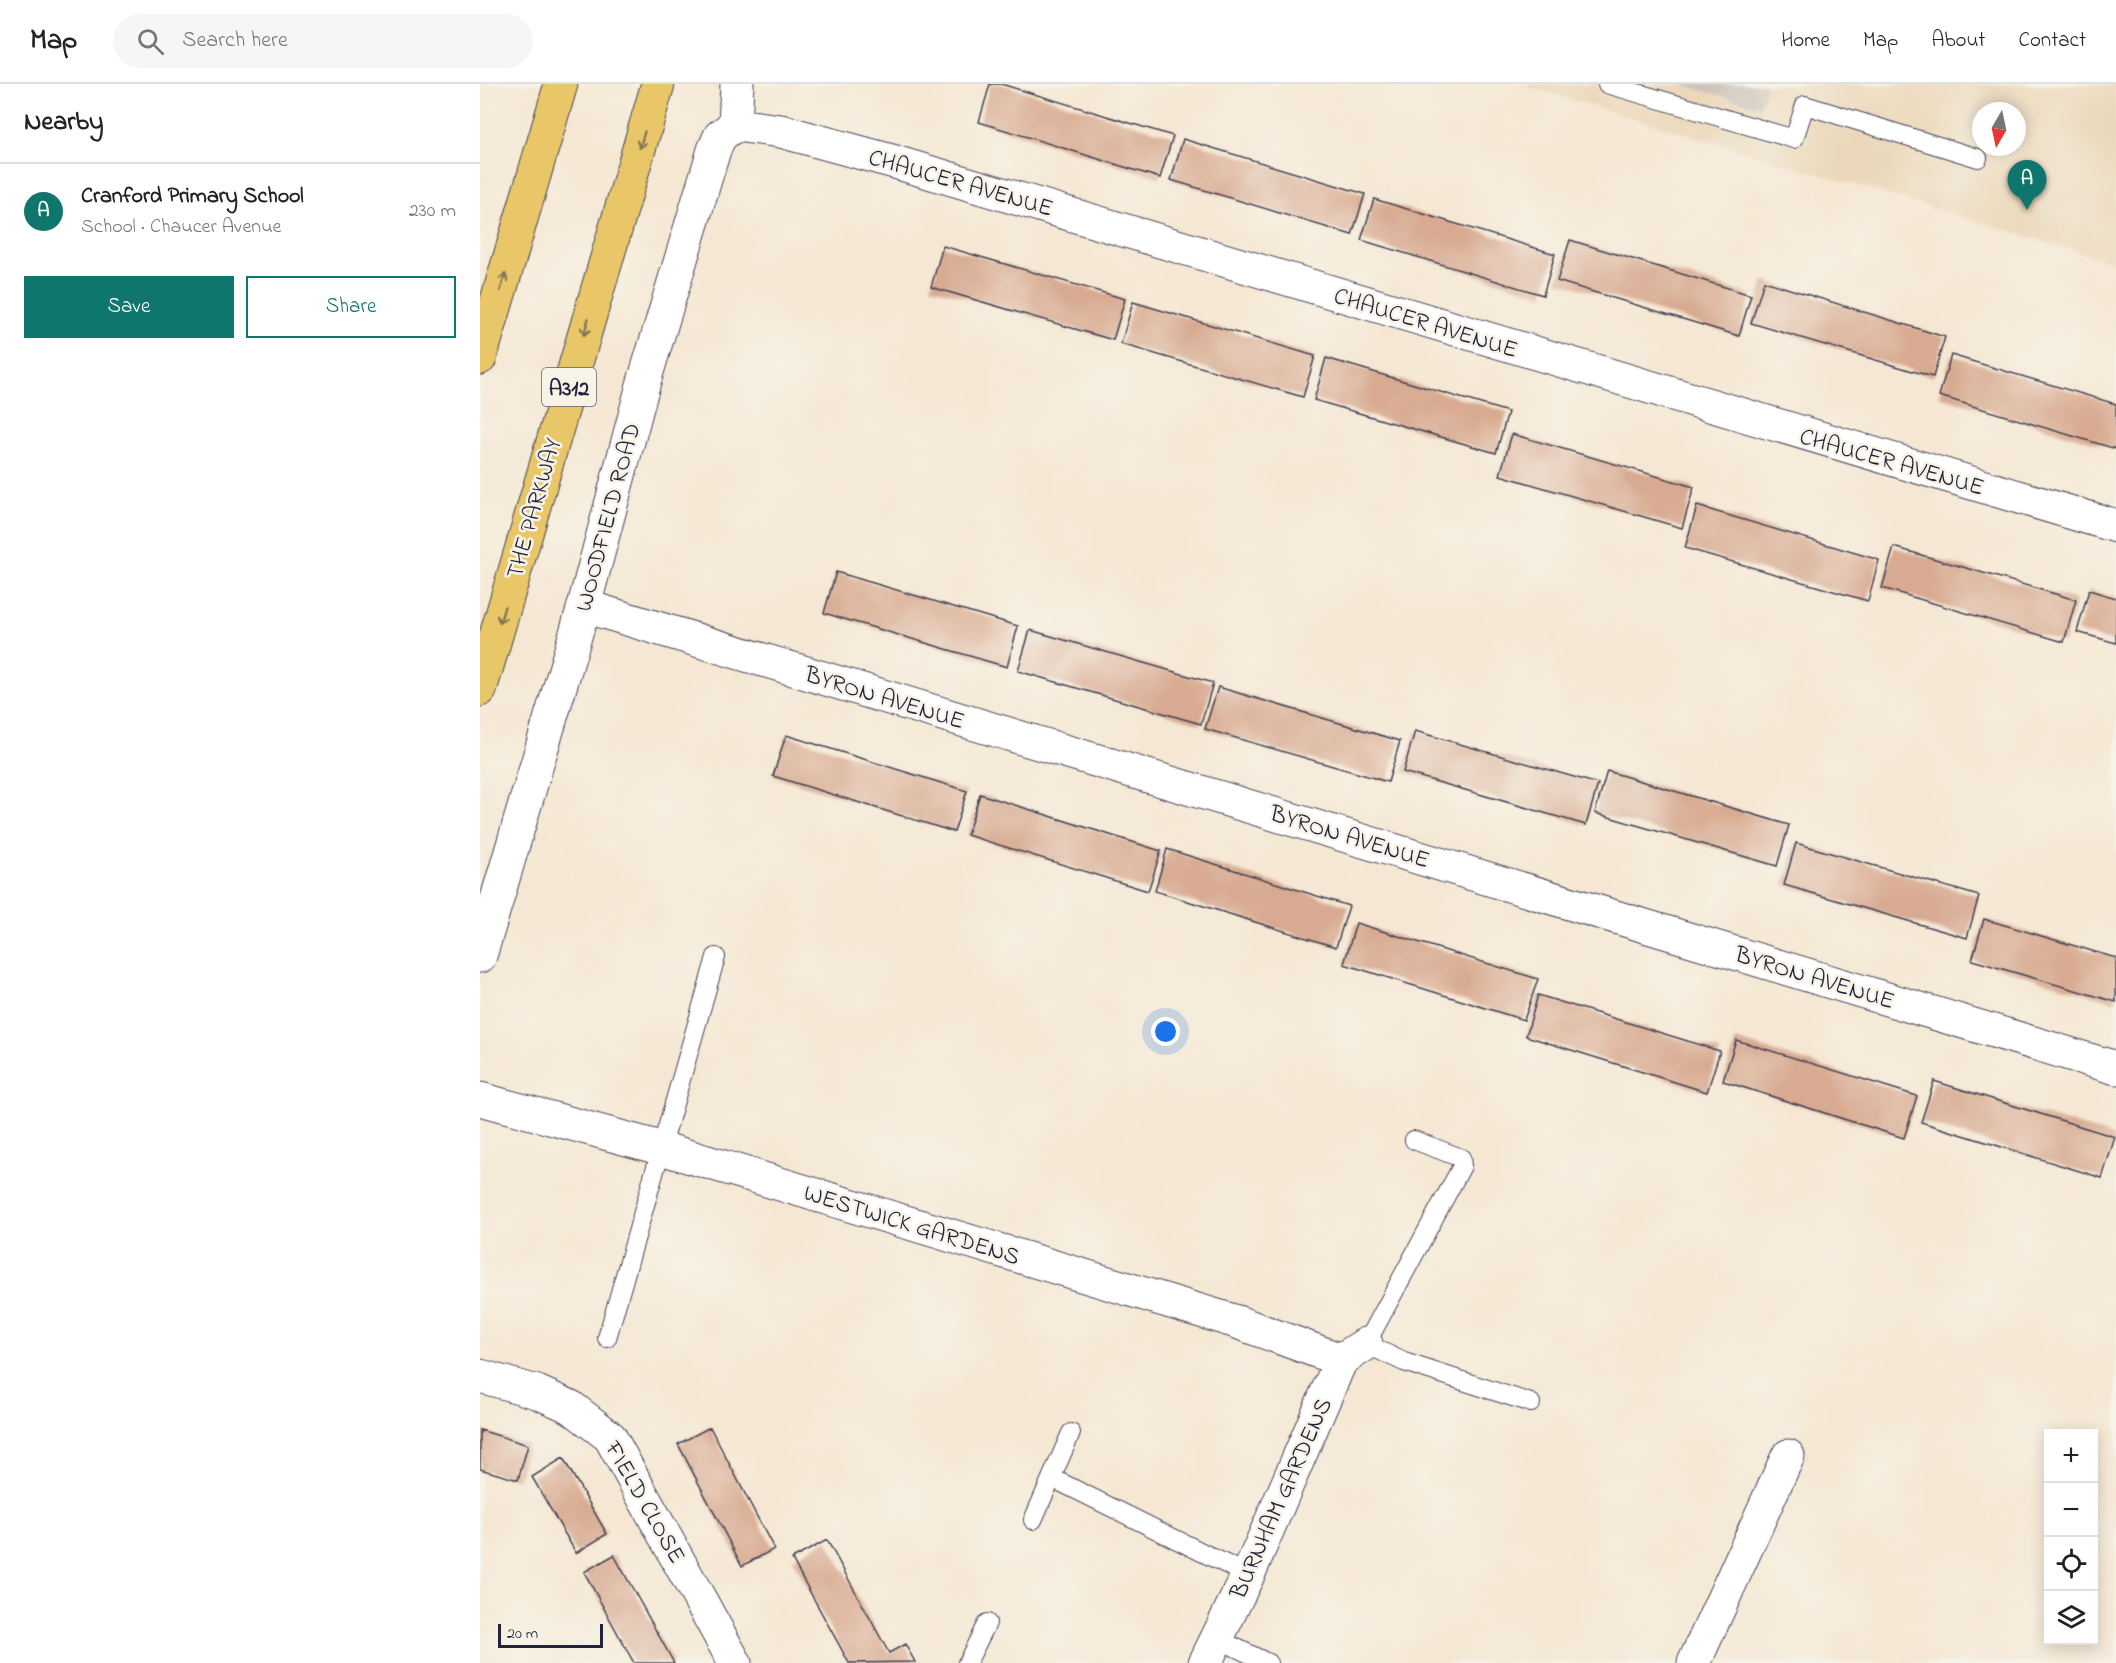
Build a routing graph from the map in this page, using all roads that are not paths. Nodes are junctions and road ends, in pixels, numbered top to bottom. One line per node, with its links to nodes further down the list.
1 (561, 84): 7 (highway, one-way to 1)
2 (658, 84): 10 (highway, THE PARKWAY / A312, one-way to 10)
3 (737, 84): 5 (street)
4 (1607, 84): 6 (lane)
5 (735, 125): 8 (street, CHAUCER AVENUE); 9 (street, WOODFIELD ROAD)
6 (1978, 158)
7 (480, 358)
8 (2116, 526)
9 (584, 606): 11 (street, WOODFIELD ROAD); 13 (street, BYRON AVENUE)
10 (480, 690)
11 (480, 956)
12 (717, 957): 16 (lane)
13 (2116, 1068)
14 (480, 1099): 16 (street, WESTWICK GARDENS)
15 (1414, 1140): 18 (lane)
16 (663, 1149): 17 (lane); 18 (street, WESTWICK GARDENS)
17 (607, 1338)
18 (1354, 1352): 20 (lane); 25 (street, BURNHAM GARDENS)
19 (480, 1376): 28 (street, FIELD CLOSE)
20 (1531, 1403)
21 (1071, 1433): 23 (lane)
22 (1788, 1456): 31 (street)
23 (1052, 1478): 24 (lane); 25 (lane)
24 (1033, 1520)
25 (1248, 1575): 27 (street, BURNHAM GARDENS)
26 (987, 1623): 29 (lane)
27 (1210, 1651): 30 (lane)
28 (735, 1663)
29 (967, 1663)
30 (1268, 1663)
31 (1694, 1663)

